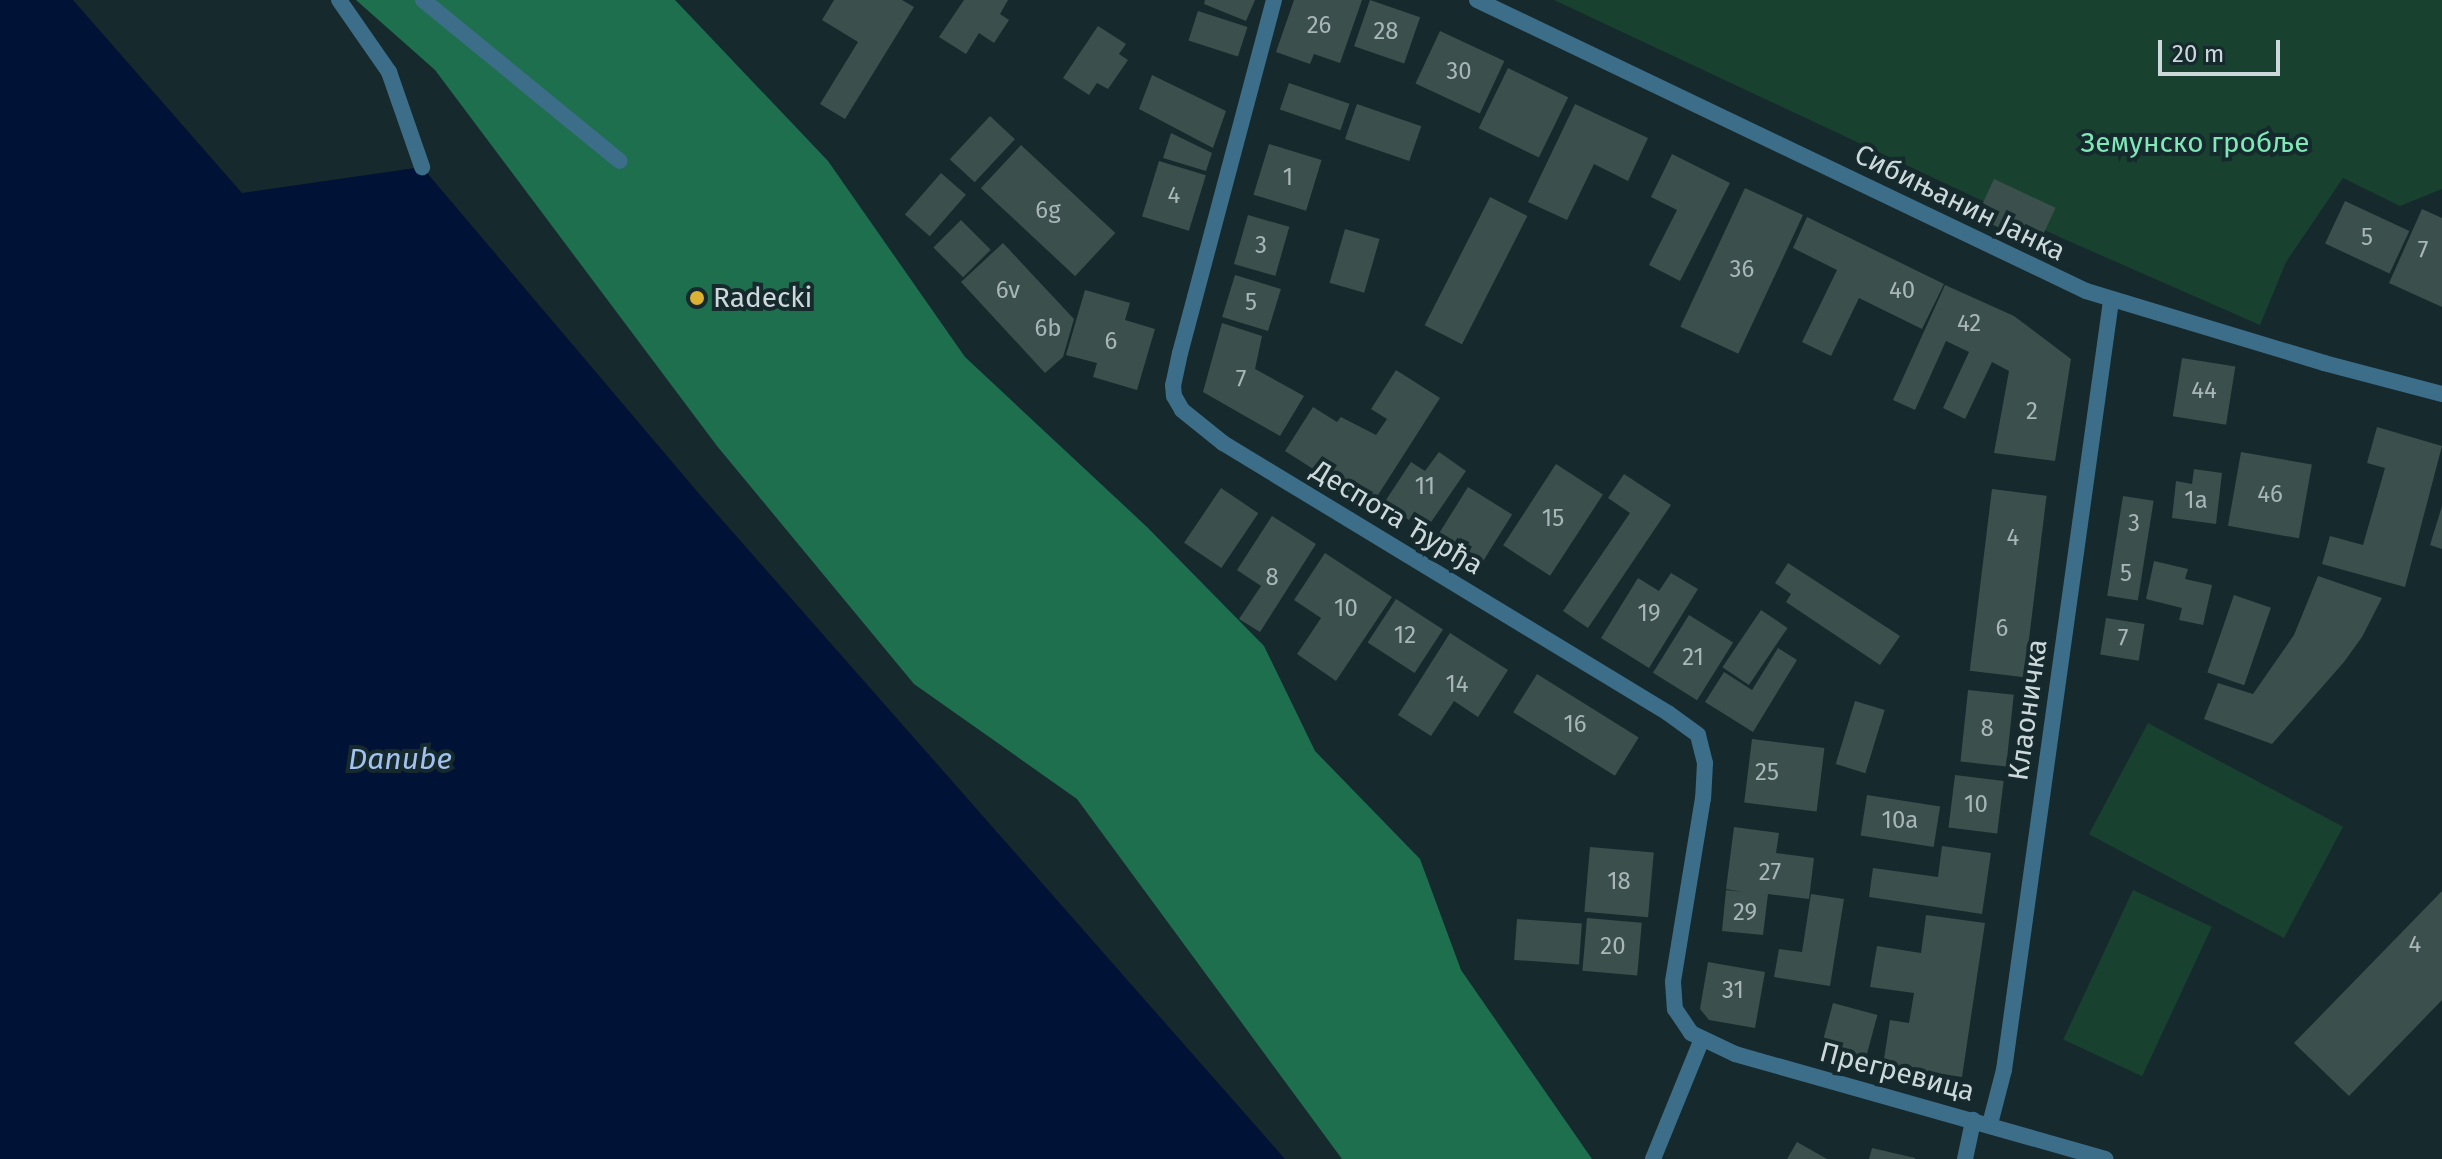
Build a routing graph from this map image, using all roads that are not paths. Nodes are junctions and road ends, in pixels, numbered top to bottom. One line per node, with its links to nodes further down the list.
1 (339, 0): 6 (street)
2 (423, 0): 5 (street)
3 (1274, 0): 9 (street, Деспота Ђурђа)
4 (1477, 0): 7 (street, Сибињанин Јанка)
5 (620, 161)
6 (422, 167)
7 (2111, 301): 8 (street, Сибињанин Јанка); 12 (street, Клаоничка)
8 (2442, 394)
9 (1682, 1024): 10 (street, Прегревица)
10 (1702, 1039): 11 (street, Прегревица); 13 (street)
11 (1973, 1120): 12 (street, Прегревица); 14 (street)
12 (1990, 1124): 15 (street, Прегревица)
13 (1653, 1159)
14 (1965, 1159)
15 (2105, 1159)

